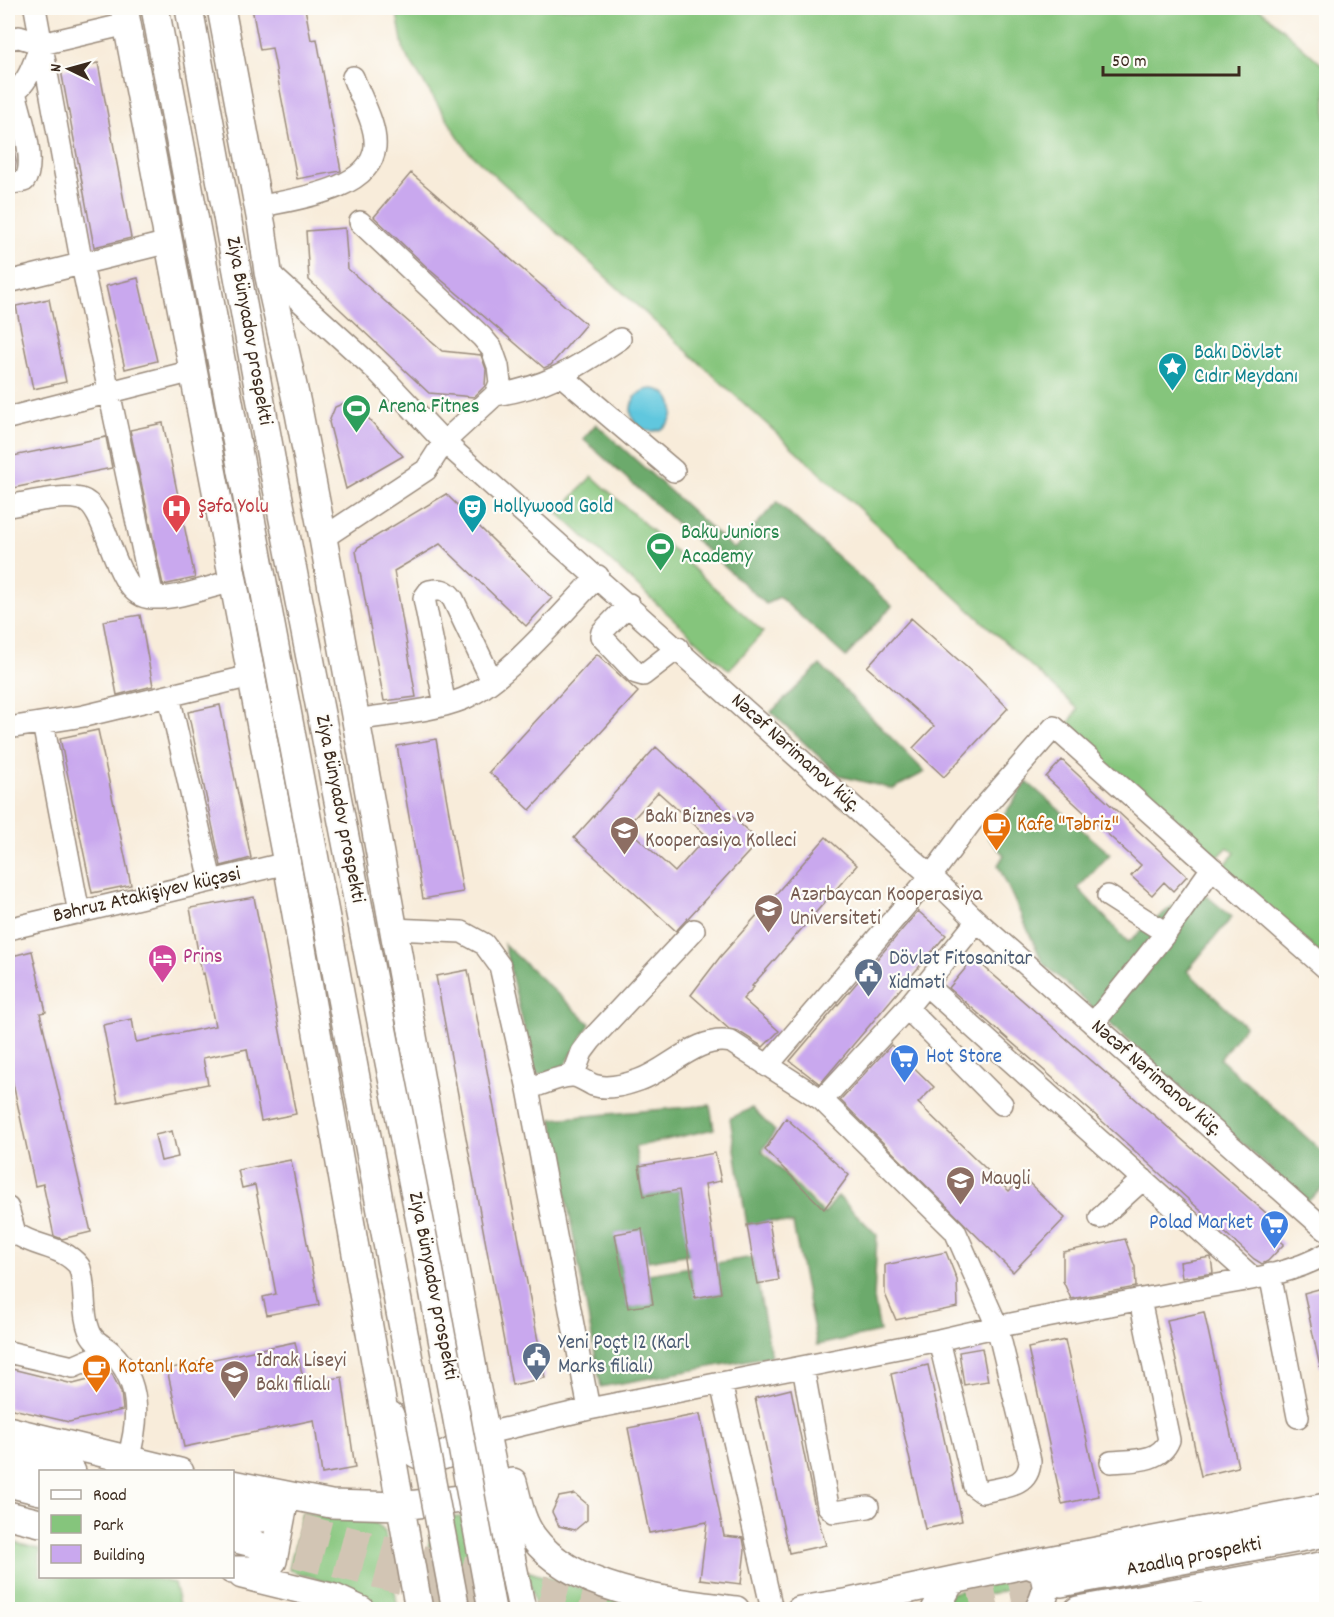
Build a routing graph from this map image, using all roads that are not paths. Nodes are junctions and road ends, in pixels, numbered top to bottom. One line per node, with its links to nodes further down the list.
1 (35, 8): 7 (street)
2 (155, 8): 106 (main road, Ziya Bünyadov prospekti, bridge)
3 (189, 8): 107 (main road, Ziya Bünyadov prospekti, bridge)
4 (221, 8): 11 (main road, Ziya Bünyadov prospekti)
5 (126, 16): 7 (street); 13 (main road)
6 (8, 39): 7 (street)
7 (42, 44): 9 (street); 14 (street)
8 (353, 76): 11 (street)
9 (11, 92): 10 (street)
10 (8, 184)
11 (258, 207): 15 (main road, Ziya Bünyadov prospekti)
12 (360, 222): 21 (street)
13 (169, 242): 14 (street); 18 (main road)
14 (82, 265): 16 (street); 20 (street)
15 (268, 272): 23 (street, Nəcəf Nərimanov küç.); 26 (main road, Ziya Bünyadov prospekti)
16 (8, 282)
17 (620, 339): 19 (street)
18 (193, 371): 20 (street); 28 (main road)
19 (562, 376): 21 (street); 24 (street)
20 (107, 394): 22 (street); 29 (street)
21 (495, 394): 23 (street)
22 (8, 418)
23 (444, 442): 26 (street); 27 (street, Nəcəf Nərimanov küç.)
24 (674, 471)
25 (8, 506): 29 (street)
26 (322, 538): 36 (main road, Ziya Bünyadov prospekti)
27 (598, 576): 30 (street, Nəcəf Nərimanov küç.); 33 (street)
28 (233, 581): 29 (street); 32 (main road)
29 (153, 598)
30 (628, 604): 31 (street, Nəcəf Nərimanov küç.); 31 (street)
31 (678, 648): 41 (street, Nəcəf Nərimanov küç.)
32 (251, 676): 34 (street); 39 (main road)
33 (492, 681): 35 (street); 35 (street)
34 (169, 696): 37 (street); 42 (street)
35 (445, 705): 36 (street)
36 (355, 720): 47 (main road, Ziya Bünyadov prospekti)
37 (44, 723): 38 (street); 44 (street)
38 (8, 728)
39 (287, 863): 42 (street, Bəhruz Atakişiyev küçəsi); 72 (main road)
40 (1212, 868): 41 (street); 49 (street); 50 (street)
41 (931, 876): 45 (street, Nəcəf Nərimanov küç.); 54 (street)
42 (211, 882): 44 (street, Bəhruz Atakişiyev küçəsi)
43 (1108, 896): 49 (street)
44 (79, 913): 46 (street, Bəhruz Atakişiyev küçəsi)
45 (977, 921): 51 (street); 53 (street, Nəcəf Nərimanov küç.)
46 (8, 929)
47 (392, 929): 56 (street); 71 (main road, Ziya Bünyadov prospekti)
48 (694, 930): 55 (street)
49 (1166, 933): 53 (street)
50 (1326, 968)
51 (926, 985): 52 (street); 59 (street)
52 (907, 1008): 57 (street); 58 (street)
53 (1093, 1024): 62 (street, Nəcəf Nərimanov küç.)
54 (767, 1066): 55 (street); 57 (street)
55 (573, 1076): 56 (street)
56 (528, 1089): 74 (street)
57 (822, 1100): 66 (street)
58 (1002, 1104)
59 (1143, 1179): 61 (street); 64 (street)
60 (8, 1208): 68 (street)
61 (1100, 1218)
62 (1326, 1230)
63 (1326, 1254): 64 (street)
64 (1262, 1276): 65 (street); 75 (street)
65 (1140, 1300): 66 (street); 80 (street)
66 (997, 1326): 67 (street); 67 (street)
67 (939, 1340): 70 (street)
68 (110, 1351): 69 (street); 79 (street)
69 (8, 1352)
70 (803, 1367): 73 (street); 88 (street)
71 (475, 1380): 72 (main road); 77 (main road); 95 (main road, Ziya Bünyadov prospekti)
72 (378, 1383): 87 (main road)
73 (721, 1383): 74 (street); 109 (street)
74 (589, 1409): 77 (street)
75 (1298, 1417)
76 (8, 1430): 79 (main road)
77 (500, 1430): 108 (main road)
78 (8, 1456): 81 (main road)
79 (128, 1459): 82 (main road)
80 (1111, 1462)
81 (64, 1470)
82 (172, 1470)
83 (8, 1483): 85 (main road)
84 (239, 1485): 87 (main road); 98 (main road)
85 (39, 1491)
86 (442, 1499): 87 (main road); 95 (main road); 103 (main road)
87 (400, 1506): 103 (main road)
88 (868, 1507)
89 (1326, 1507): 96 (main road)
90 (234, 1513): 94 (main road)
91 (8, 1515): 92 (main road)
92 (39, 1524)
93 (1326, 1533): 101 (main road, Azadlıq prospekti)
94 (251, 1534)
95 (513, 1564): 104 (main road, Ziya Bünyadov prospekti)
96 (1023, 1564): 100 (main road); 112 (main road)
97 (1326, 1565): 113 (main road, Azadlıq prospekti)
98 (234, 1571)
99 (234, 1572): 105 (main road)
100 (951, 1581): 110 (main road); 111 (main road)
101 (1061, 1583)
102 (1326, 1589): 114 (main road)
103 (418, 1606)
104 (521, 1607)
105 (360, 1610)
106 (456, 1610)
107 (492, 1610)
108 (736, 1610)
109 (772, 1610)
110 (800, 1610)
111 (935, 1610)
112 (1038, 1610)
113 (1078, 1610)
114 (1213, 1610)

